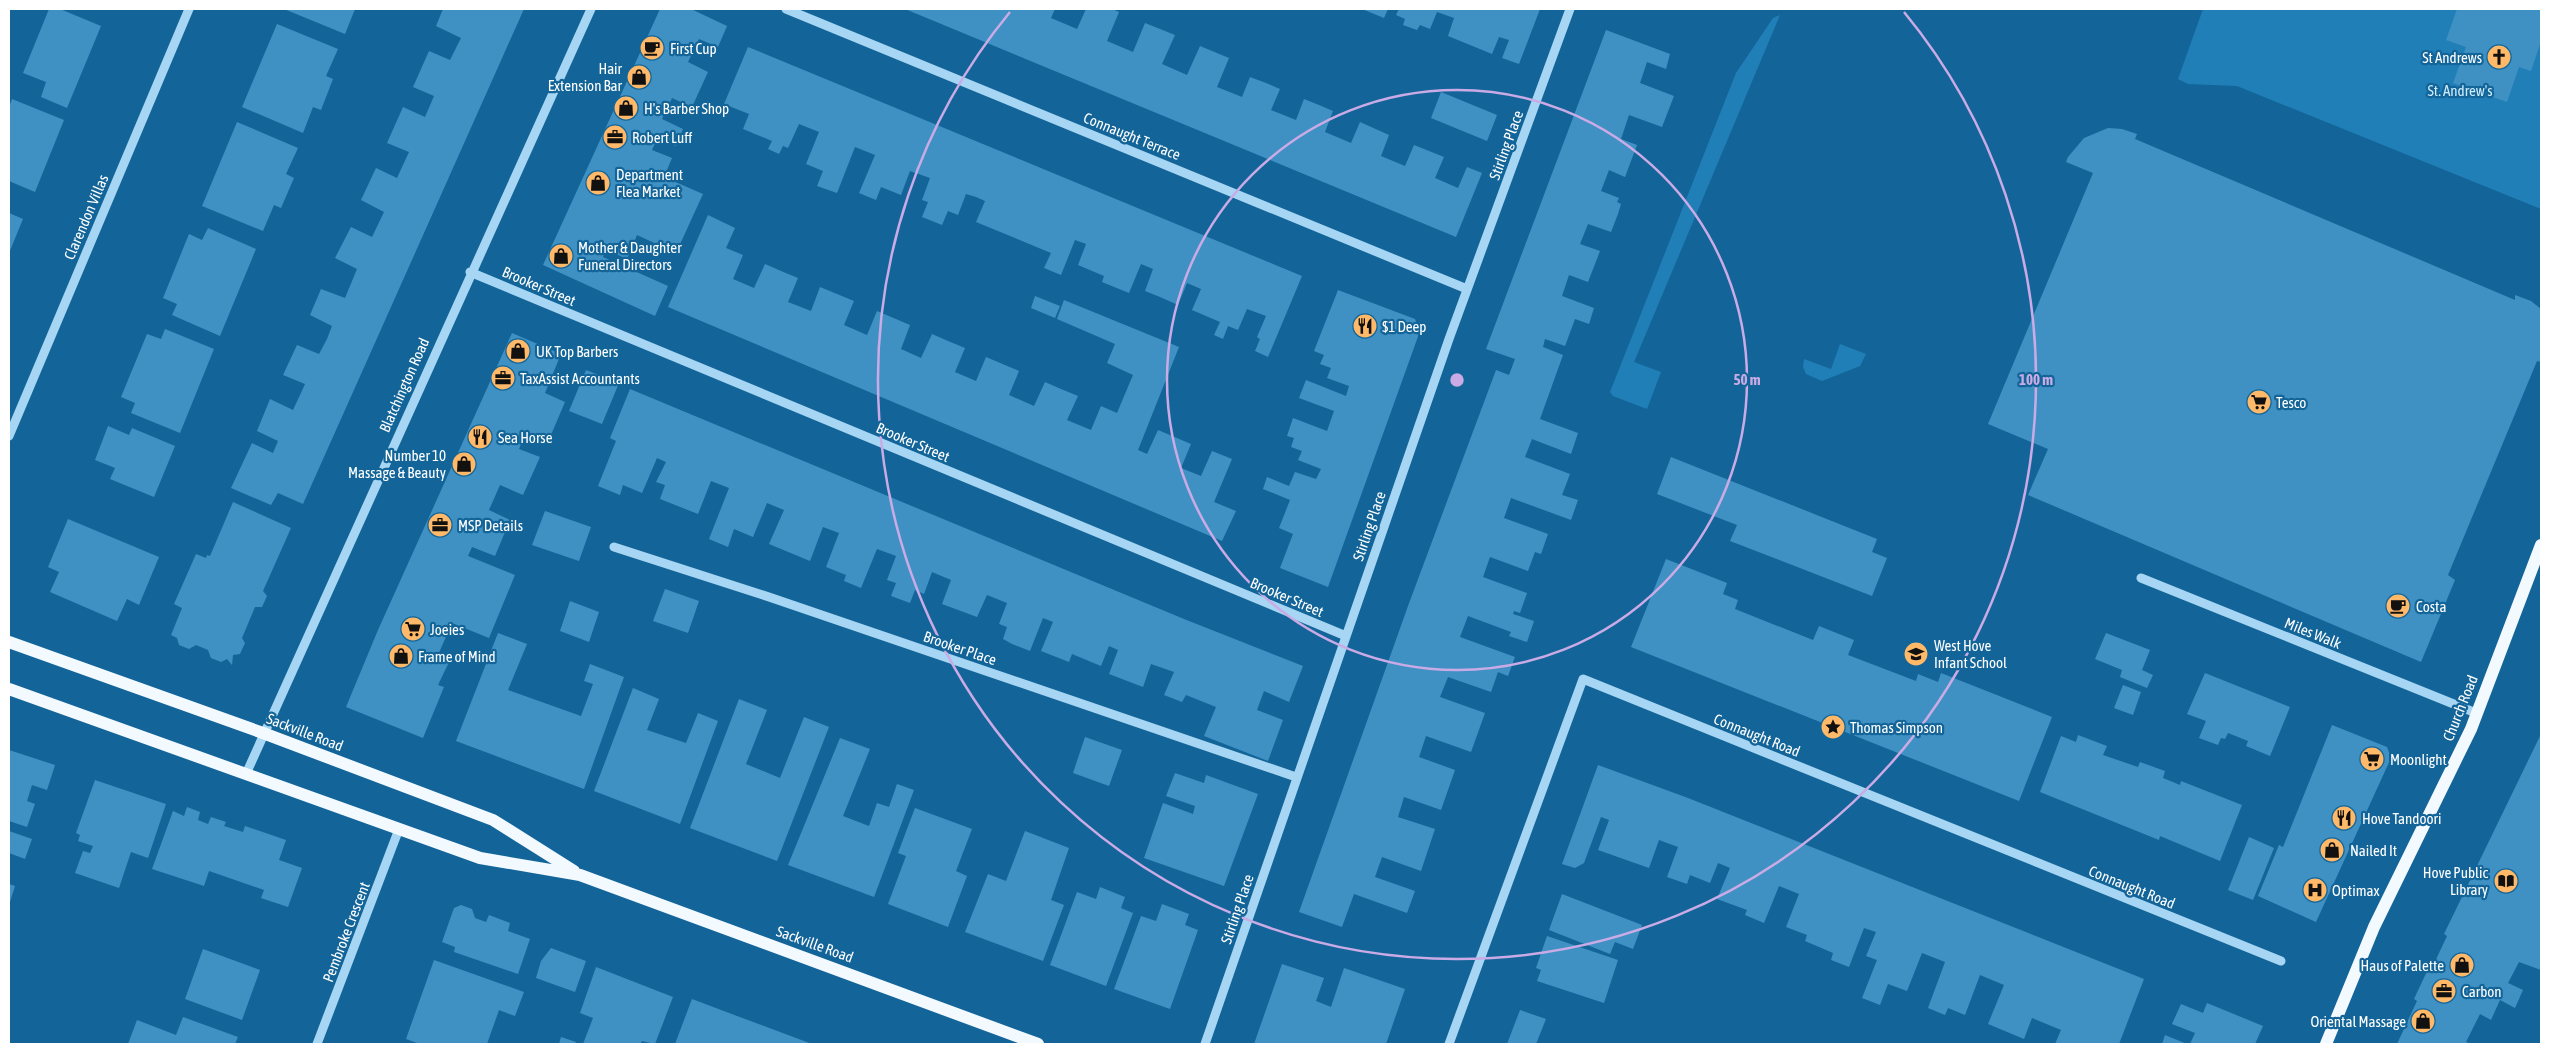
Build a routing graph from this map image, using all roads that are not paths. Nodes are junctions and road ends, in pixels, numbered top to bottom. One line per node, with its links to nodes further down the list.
1 (189, 9): 7 (street, Clarendon Villas)
2 (590, 9): 5 (street, Blatchington Road)
3 (786, 9): 6 (street, Connaught Terrace)
4 (1570, 9): 6 (street, Stirling Place)
5 (470, 272): 11 (street, Brooker Street); 15 (street, Blatchington Road)
6 (1467, 289): 11 (street, Stirling Place)
7 (9, 436)
8 (2541, 545): 14 (main road, Church Road)
9 (614, 547): 17 (street, Brooker Place)
10 (2141, 578): 14 (street, Miles Walk)
11 (1346, 636): 17 (street, Stirling Place)
12 (9, 642): 15 (main road, Sackville Road)
13 (9, 689): 16 (main road, Sackville Road)
14 (2476, 713): 25 (main road, Church Road)
15 (263, 733): 16 (street, Blatchington Road); 19 (main road, Sackville Road)
16 (246, 774): 18 (main road, Sackville Road)
17 (1296, 777): 23 (street, Stirling Place)
18 (399, 830): 19 (main road, Sackville Road); 21 (street, Pembroke Crescent)
19 (580, 875): 22 (main road, Sackville Road)
20 (2281, 962): 24 (street, Connaught Road)
21 (317, 1044)
22 (1038, 1044)
23 (1205, 1044)
24 (1449, 1044)
25 (2326, 1044)

